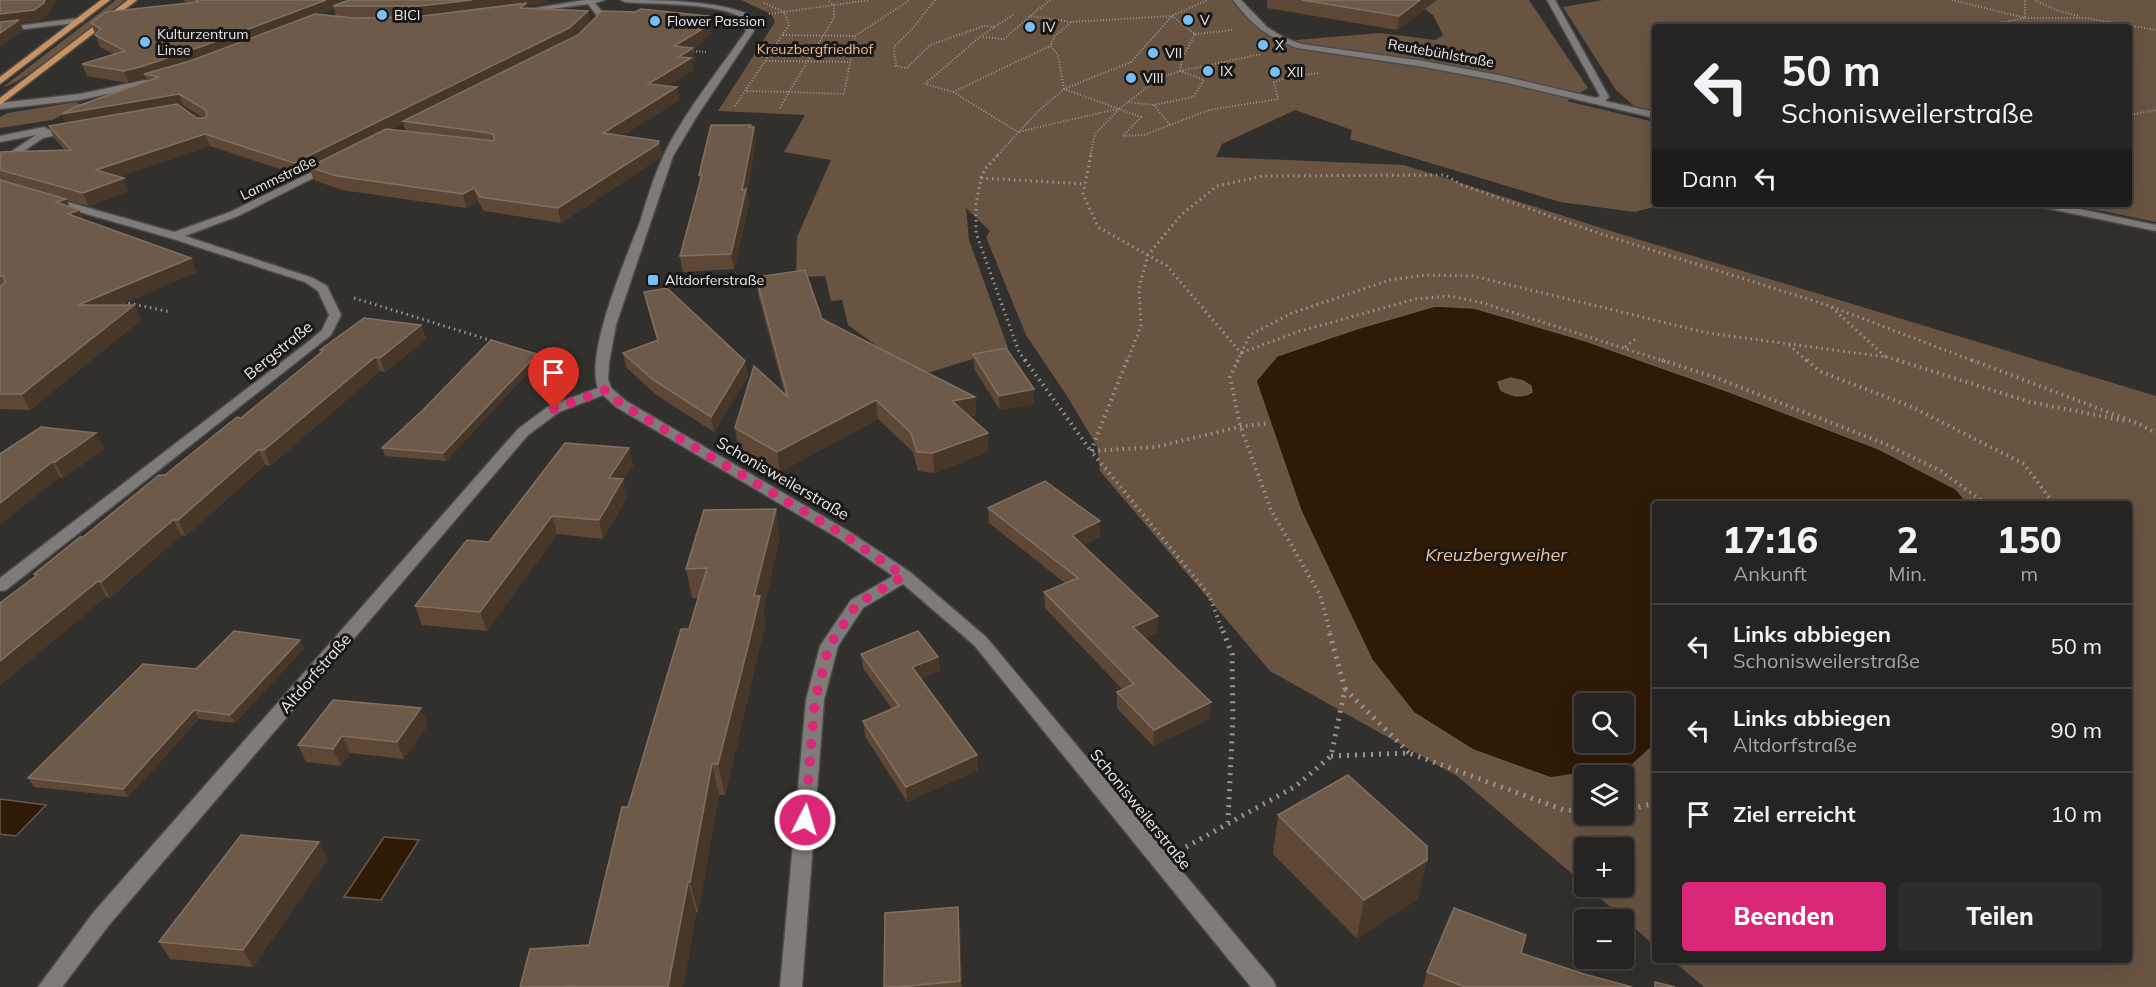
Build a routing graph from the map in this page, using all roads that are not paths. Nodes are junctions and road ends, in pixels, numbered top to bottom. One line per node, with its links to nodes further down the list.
1 (106, 0): 8 (main road)
2 (133, 0): 15 (main road)
3 (1237, 0): 14 (street, Reutebühlstraße)
4 (1551, 0): 14 (street)
5 (596, 1): 6 (street); 7 (street)
6 (614, 8): 10 (street); 30 (street)
7 (517, 12)
8 (80, 21): 9 (street); 12 (main road)
9 (0, 30)
10 (582, 37)
11 (158, 78): 13 (street)
12 (0, 81)
13 (129, 88): 15 (street); 16 (street)
14 (1598, 101): 17 (street, Reutebühlstraße)
15 (0, 104)
16 (97, 104)
17 (1652, 115)
18 (67, 119): 20 (street)
19 (85, 128): 21 (street)
20 (50, 129): 21 (street); 22 (street)
21 (40, 136): 23 (street)
22 (0, 139)
23 (5, 156): 25 (street)
24 (340, 163): 29 (street, Lammstraße)
25 (0, 165)
26 (38, 196): 29 (street)
27 (2055, 207): 28 (street)
28 (2156, 228)
29 (174, 236): 32 (street, Bergstraße)
30 (605, 390): 31 (street, Schonisweilerstraße); 33 (street, Altdorfstraße)
31 (904, 576): 34 (street); 35 (street, Schonisweilerstraße)
32 (0, 586)
33 (49, 987)
34 (791, 987)
35 (1266, 987)

